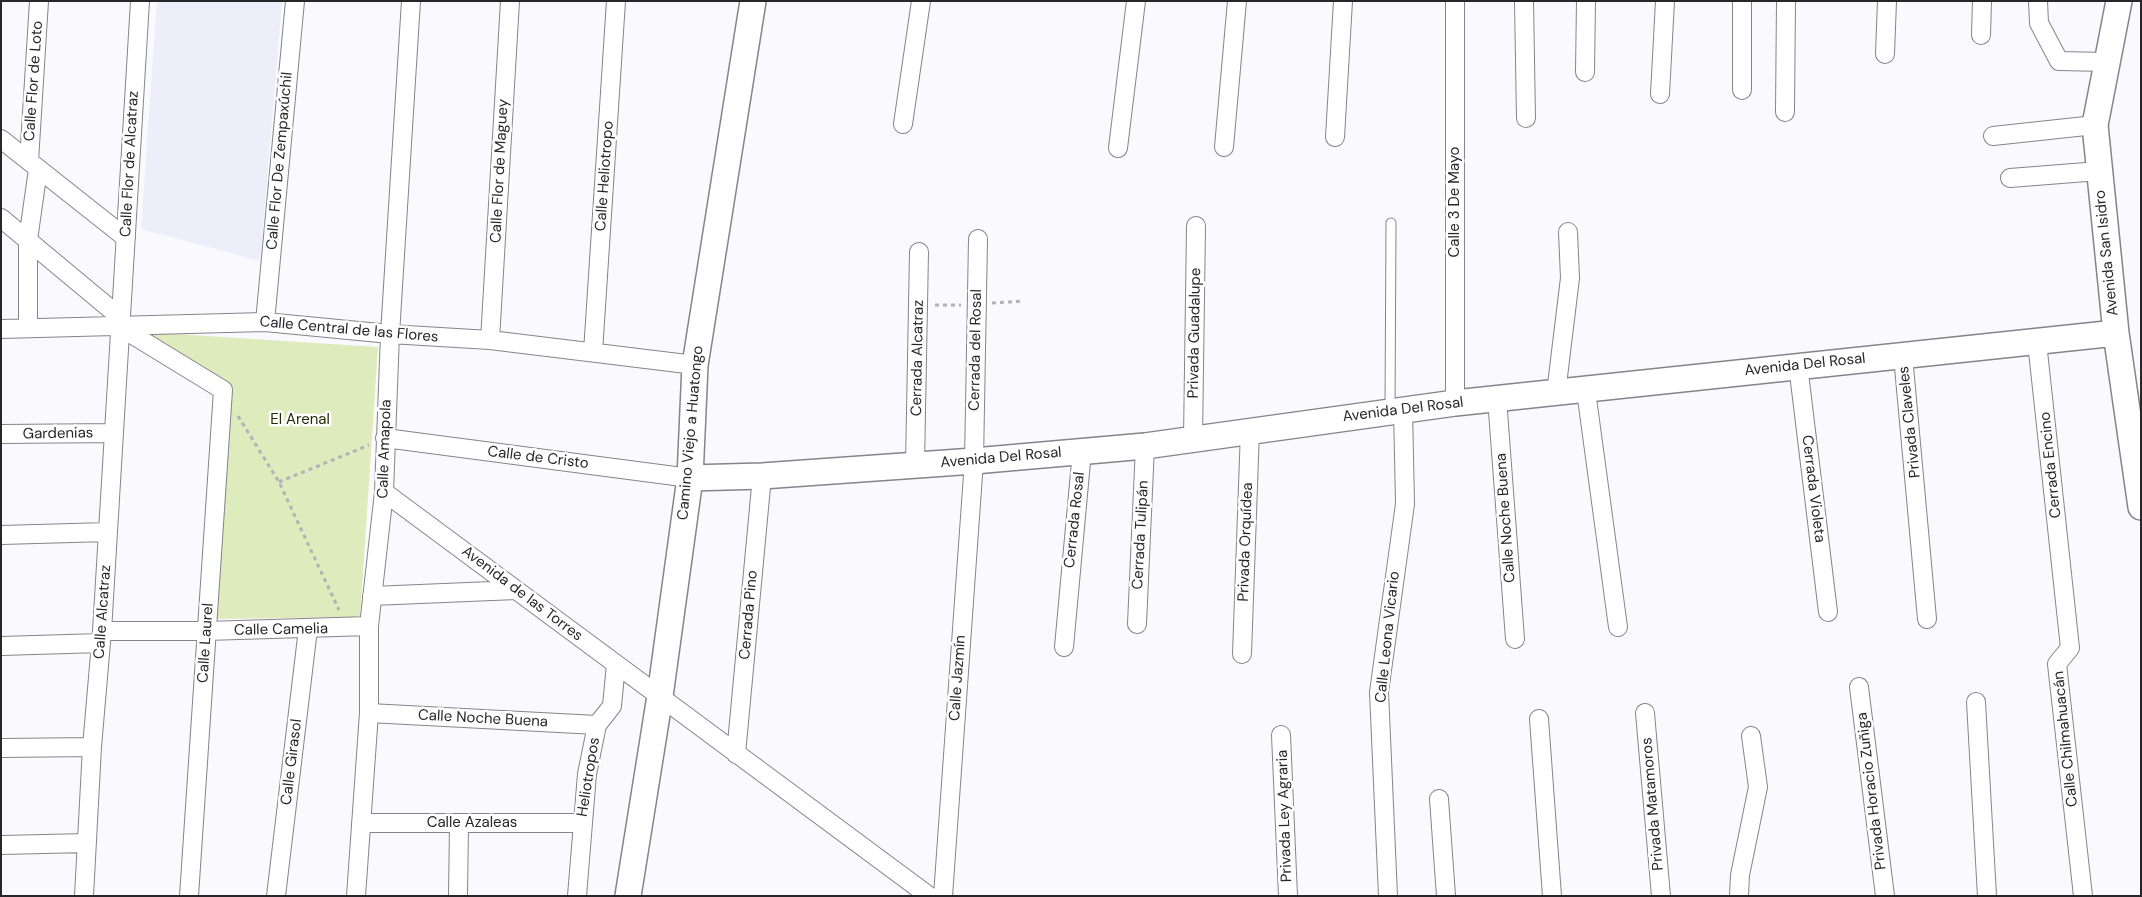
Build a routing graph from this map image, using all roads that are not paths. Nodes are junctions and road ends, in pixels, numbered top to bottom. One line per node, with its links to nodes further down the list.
1 (39, 1): 37 (street, Calle Flor de Loto)
2 (140, 1): 44 (street, Calle Flor de Alcatraz)
3 (295, 1): 49 (street, Calle Flor De Zempaxúchil)
4 (411, 1): 52 (street, Calle Amapola)
5 (510, 1): 54 (street, Calle Flor de Maguey)
6 (616, 1): 56 (street, Calle Heliotropo)
7 (753, 1): 58 (main road, Camino Viejo a Huatongo)
8 (921, 1): 30 (street)
9 (1136, 1): 36 (street)
10 (1237, 1): 35 (street)
11 (1343, 1): 33 (street)
12 (1455, 1): 63 (street, Calle 3 De Mayo)
13 (1524, 1): 29 (street)
14 (1586, 1): 25 (street)
15 (1665, 1): 27 (street)
16 (1742, 1): 26 (street)
17 (1786, 1): 28 (street)
18 (1887, 1): 23 (street)
19 (1982, 1): 22 (street)
20 (2038, 1): 24 (street)
21 (2119, 1): 24 (main road, Avenida San Isidro)
22 (1981, 35)
23 (1885, 54)
24 (2107, 62): 31 (main road, Avenida San Isidro)
25 (1585, 72)
26 (1742, 90)
27 (1660, 94)
28 (1785, 112)
29 (1526, 118)
30 (903, 124)
31 (2094, 125): 32 (street); 38 (main road, Avenida San Isidro)
32 (1993, 136)
33 (1335, 137)
34 (1, 139): 37 (street)
35 (1224, 147)
36 (1118, 148)
37 (33, 165): 44 (street); 46 (street, Calle Flor de Loto)
38 (2099, 171): 39 (street); 53 (main road, Avenida San Isidro)
39 (2010, 178)
40 (1, 218): 46 (street)
41 (1391, 223): 64 (lane)
42 (1196, 226): 69 (street, Privada Guadalupe)
43 (1568, 232): 61 (street)
44 (126, 238): 48 (street, Calle Flor de Alcatraz)
45 (978, 239): 72 (street, Cerrada del Rosal)
46 (28, 240): 48 (street); 50 (street, Calle Flor de Loto)
47 (919, 252): 73 (street, Cerrada Alcatraz)
48 (120, 322): 49 (street, Calle Central de las Flores); 50 (street, Calle Central de las Flores); 66 (street, Calle Alcatraz); 89 (street, Calle Laurel)
49 (265, 322): 52 (street, Calle Central de las Flores)
50 (28, 328): 51 (street, Calle Central de las Flores)
51 (1, 329)
52 (390, 334): 54 (street, Calle Central de las Flores); 68 (street, Calle Amapola)
53 (2116, 334): 55 (main road, Avenida Del Rosal); 77 (main road, Avenida San Isidro)
54 (490, 340): 56 (street, Calle Central de las Flores)
55 (2037, 342): 57 (main road, Avenida Del Rosal); 80 (street, Cerrada Encino)
56 (593, 352): 58 (street, Calle Central de las Flores)
57 (1903, 356): 59 (main road, Avenida Del Rosal); 84 (street, Privada Claveles)
58 (695, 365): 75 (main road, Camino Viejo a Huatongo)
59 (1798, 365): 60 (main road, Avenida Del Rosal); 83 (street, Cerrada Violeta)
60 (1586, 391): 61 (main road, Avenida Del Rosal); 87 (street)
61 (1556, 393): 62 (main road, Avenida Del Rosal)
62 (1497, 398): 63 (main road, Avenida Del Rosal); 91 (street, Calle Noche Buena)
63 (1455, 403): 64 (main road, Avenida Del Rosal)
64 (1396, 410): 65 (main road, Avenida Del Rosal); 124 (street, Calle Leona Vicario)
65 (1250, 430): 69 (main road, Avenida Del Rosal); 94 (street, Privada Orquídea)
66 (114, 433): 67 (street, Gardenias); 78 (street, Calle Alcatraz)
67 (1, 434)
68 (385, 438): 75 (street, Calle de Cristo); 76 (street, Calle Amapola)
69 (1193, 440): 70 (main road, Avenida Del Rosal)
70 (1145, 446): 71 (main road, Avenida Del Rosal); 85 (street, Cerrada Tulipán)
71 (1082, 451): 72 (main road, Avenida Del Rosal); 93 (street, Cerrada Rosal)
72 (974, 461): 73 (main road, Avenida Del Rosal); 122 (street, Calle Jazmín)
73 (915, 465): 74 (main road, Avenida Del Rosal)
74 (762, 476): 75 (main road, Avenida Del Rosal); 107 (street, Cerrada Pino)
75 (690, 478): 97 (main road, Camino Viejo a Huatongo)
76 (384, 492): 81 (street, Avenida de las Torres); 82 (street, Calle Amapola)
77 (2141, 507)
78 (108, 532): 79 (street); 90 (street, Calle Alcatraz)
79 (1, 535)
80 (2065, 587): 131 (street, Calle Chilmahuacán)
81 (516, 590): 82 (street); 95 (street, Avenida de las Torres)
82 (372, 596): 86 (street, Calle Amapola)
83 (1828, 612)
84 (1928, 620)
85 (1137, 624)
86 (369, 626): 88 (street, Calle Camelia); 99 (street, Calle Amapola)
87 (1618, 627)
88 (308, 629): 89 (street, Calle Camelia); 116 (street, Calle Girasol)
89 (206, 632): 90 (street, Calle Camelia); 115 (street, Calle Laurel)
90 (102, 637): 92 (street, Calle Camelia); 106 (street, Calle Alcatraz)
91 (1515, 639)
92 (1, 646)
93 (1064, 647)
94 (1242, 654)
95 (616, 664): 97 (street, Avenida de las Torres); 102 (street, Heliotropos)
96 (1859, 687): 129 (street, Privada Horacio Zuñiga)
97 (660, 696): 107 (street, Avenida de las Torres); 120 (main road, Camino Viejo a Huatongo)
98 (1976, 702): 130 (street)
99 (369, 713): 102 (street, Calle Noche Buena); 109 (street, Calle Amapola)
100 (1645, 713): 127 (street, Privada Matamoros)
101 (1539, 719): 126 (street)
102 (597, 725): 110 (street, Heliotropos)
103 (1281, 735): 123 (street, Privada Ley Agraria)
104 (1751, 736): 128 (street)
105 (1, 748): 106 (street)
106 (92, 748): 112 (street, Calle Alcatraz)
107 (736, 754): 121 (street, Avenida de las Torres)
108 (1439, 799): 125 (street)
109 (361, 823): 111 (street, Calle Azaleas); 117 (street, Calle Amapola)
110 (582, 823): 111 (street, Calle Azaleas); 119 (street, Heliotropos)
111 (459, 824): 118 (street)
112 (87, 843): 113 (street); 114 (street, Calle Alcatraz)
113 (1, 845)
114 (84, 896)
115 (189, 896)
116 (276, 896)
117 (356, 896)
118 (458, 896)
119 (577, 896)
120 (628, 896)
121 (929, 896)
122 (943, 896)
123 (1288, 896)
124 (1388, 896)
125 (1446, 896)
126 (1552, 896)
127 (1661, 896)
128 (1739, 896)
129 (1885, 896)
130 (1987, 896)
131 (2082, 896)

